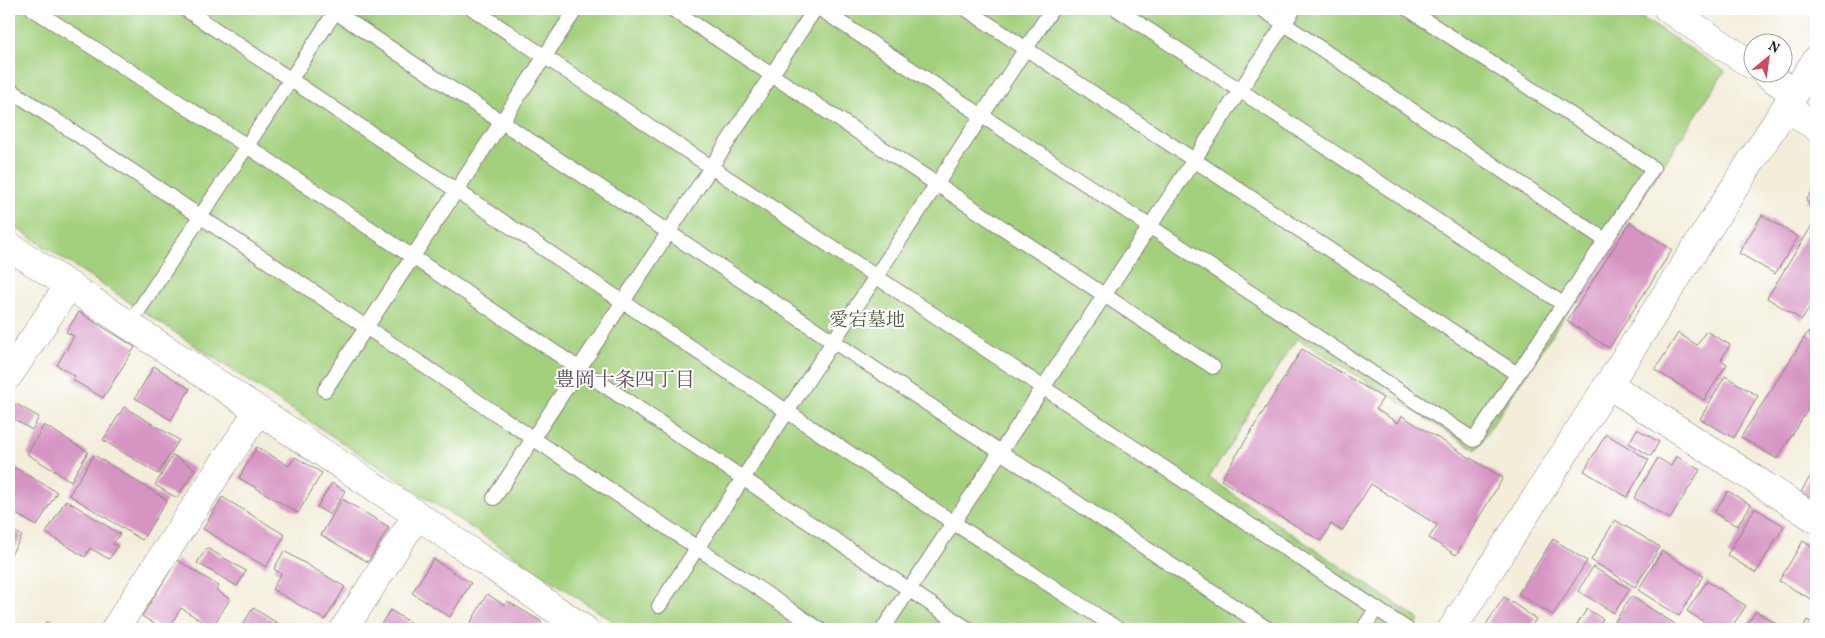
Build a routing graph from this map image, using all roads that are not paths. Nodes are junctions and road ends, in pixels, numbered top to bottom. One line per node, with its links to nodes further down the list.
1 (33, 9): 30 (lane)
2 (185, 9): 22 (lane)
3 (473, 9): 18 (lane)
4 (576, 9): 18 (lane)
5 (672, 9): 21 (lane)
6 (815, 9): 21 (lane)
7 (820, 9): 27 (lane)
8 (966, 9): 17 (lane)
9 (1052, 9): 17 (lane)
10 (1117, 9): 25 (lane)
11 (1262, 9): 16 (lane)
12 (1294, 9): 16 (lane)
13 (1408, 9): 38 (lane)
14 (1668, 9): 19 (street)
15 (334, 10): 22 (lane); 28 (lane)
16 (1284, 24): 25 (lane); 38 (lane)
17 (1026, 49): 27 (lane); 31 (lane)
18 (545, 56): 28 (lane); 32 (lane)
19 (1742, 58)
20 (1816, 60): 26 (street)
21 (771, 75): 32 (lane); 33 (lane)
22 (291, 79): 30 (lane); 34 (lane)
23 (1773, 82): 26 (street)
24 (9, 89): 35 (lane)
25 (1240, 90): 31 (lane); 45 (lane)
26 (1790, 100): 29 (street); 53 (street)
27 (981, 116): 33 (lane); 36 (lane)
28 (502, 122): 34 (lane); 37 (lane)
29 (1816, 127)
30 (247, 146): 35 (lane); 40 (lane)
31 (1193, 161): 36 (lane); 51 (lane)
32 (711, 167): 37 (lane); 41 (lane)
33 (936, 185): 41 (lane); 43 (lane)
34 (457, 190): 40 (lane); 44 (lane)
35 (200, 217): 46 (lane); 47 (lane)
36 (1149, 227): 43 (lane); 51 (lane)
37 (668, 232): 44 (lane); 48 (lane)
38 (1605, 240): 45 (lane)
39 (9, 246): 42 (street)
40 (412, 257): 47 (lane); 50 (lane)
41 (875, 276): 48 (lane); 54 (lane)
42 (69, 285): 46 (street); 52 (street)
43 (1104, 295): 49 (lane); 54 (lane)
44 (623, 301): 50 (lane); 56 (lane)
45 (1564, 304): 51 (lane)
46 (129, 325): 57 (street)
47 (366, 327): 55 (lane); 58 (lane)
48 (833, 341): 56 (lane); 59 (lane)
49 (1213, 367)
50 (579, 369): 58 (lane); 60 (lane)
51 (1517, 374)
52 (9, 376)
53 (1609, 385): 63 (street); 79 (street)
54 (1043, 388): 59 (lane); 68 (lane)
55 (325, 390)
56 (787, 410): 60 (lane); 64 (lane)
57 (258, 411): 62 (street); 70 (street)
58 (533, 439): 61 (lane); 65 (lane)
59 (1001, 452): 64 (lane); 76 (lane)
60 (742, 479): 65 (lane); 66 (lane)
61 (494, 498)
62 (417, 515): 69 (street); 71 (street)
63 (1816, 520)
64 (954, 522): 66 (lane); 75 (lane)
65 (697, 548): 67 (lane); 72 (lane)
66 (909, 590): 73 (lane); 74 (lane)
67 (659, 606)
68 (1376, 609): 77 (lane); 78 (lane)
69 (581, 628)
70 (116, 629)
71 (344, 629)
72 (819, 629)
73 (883, 629)
74 (968, 629)
75 (1118, 629)
76 (1268, 629)
77 (1363, 629)
78 (1407, 629)
79 (1452, 629)

